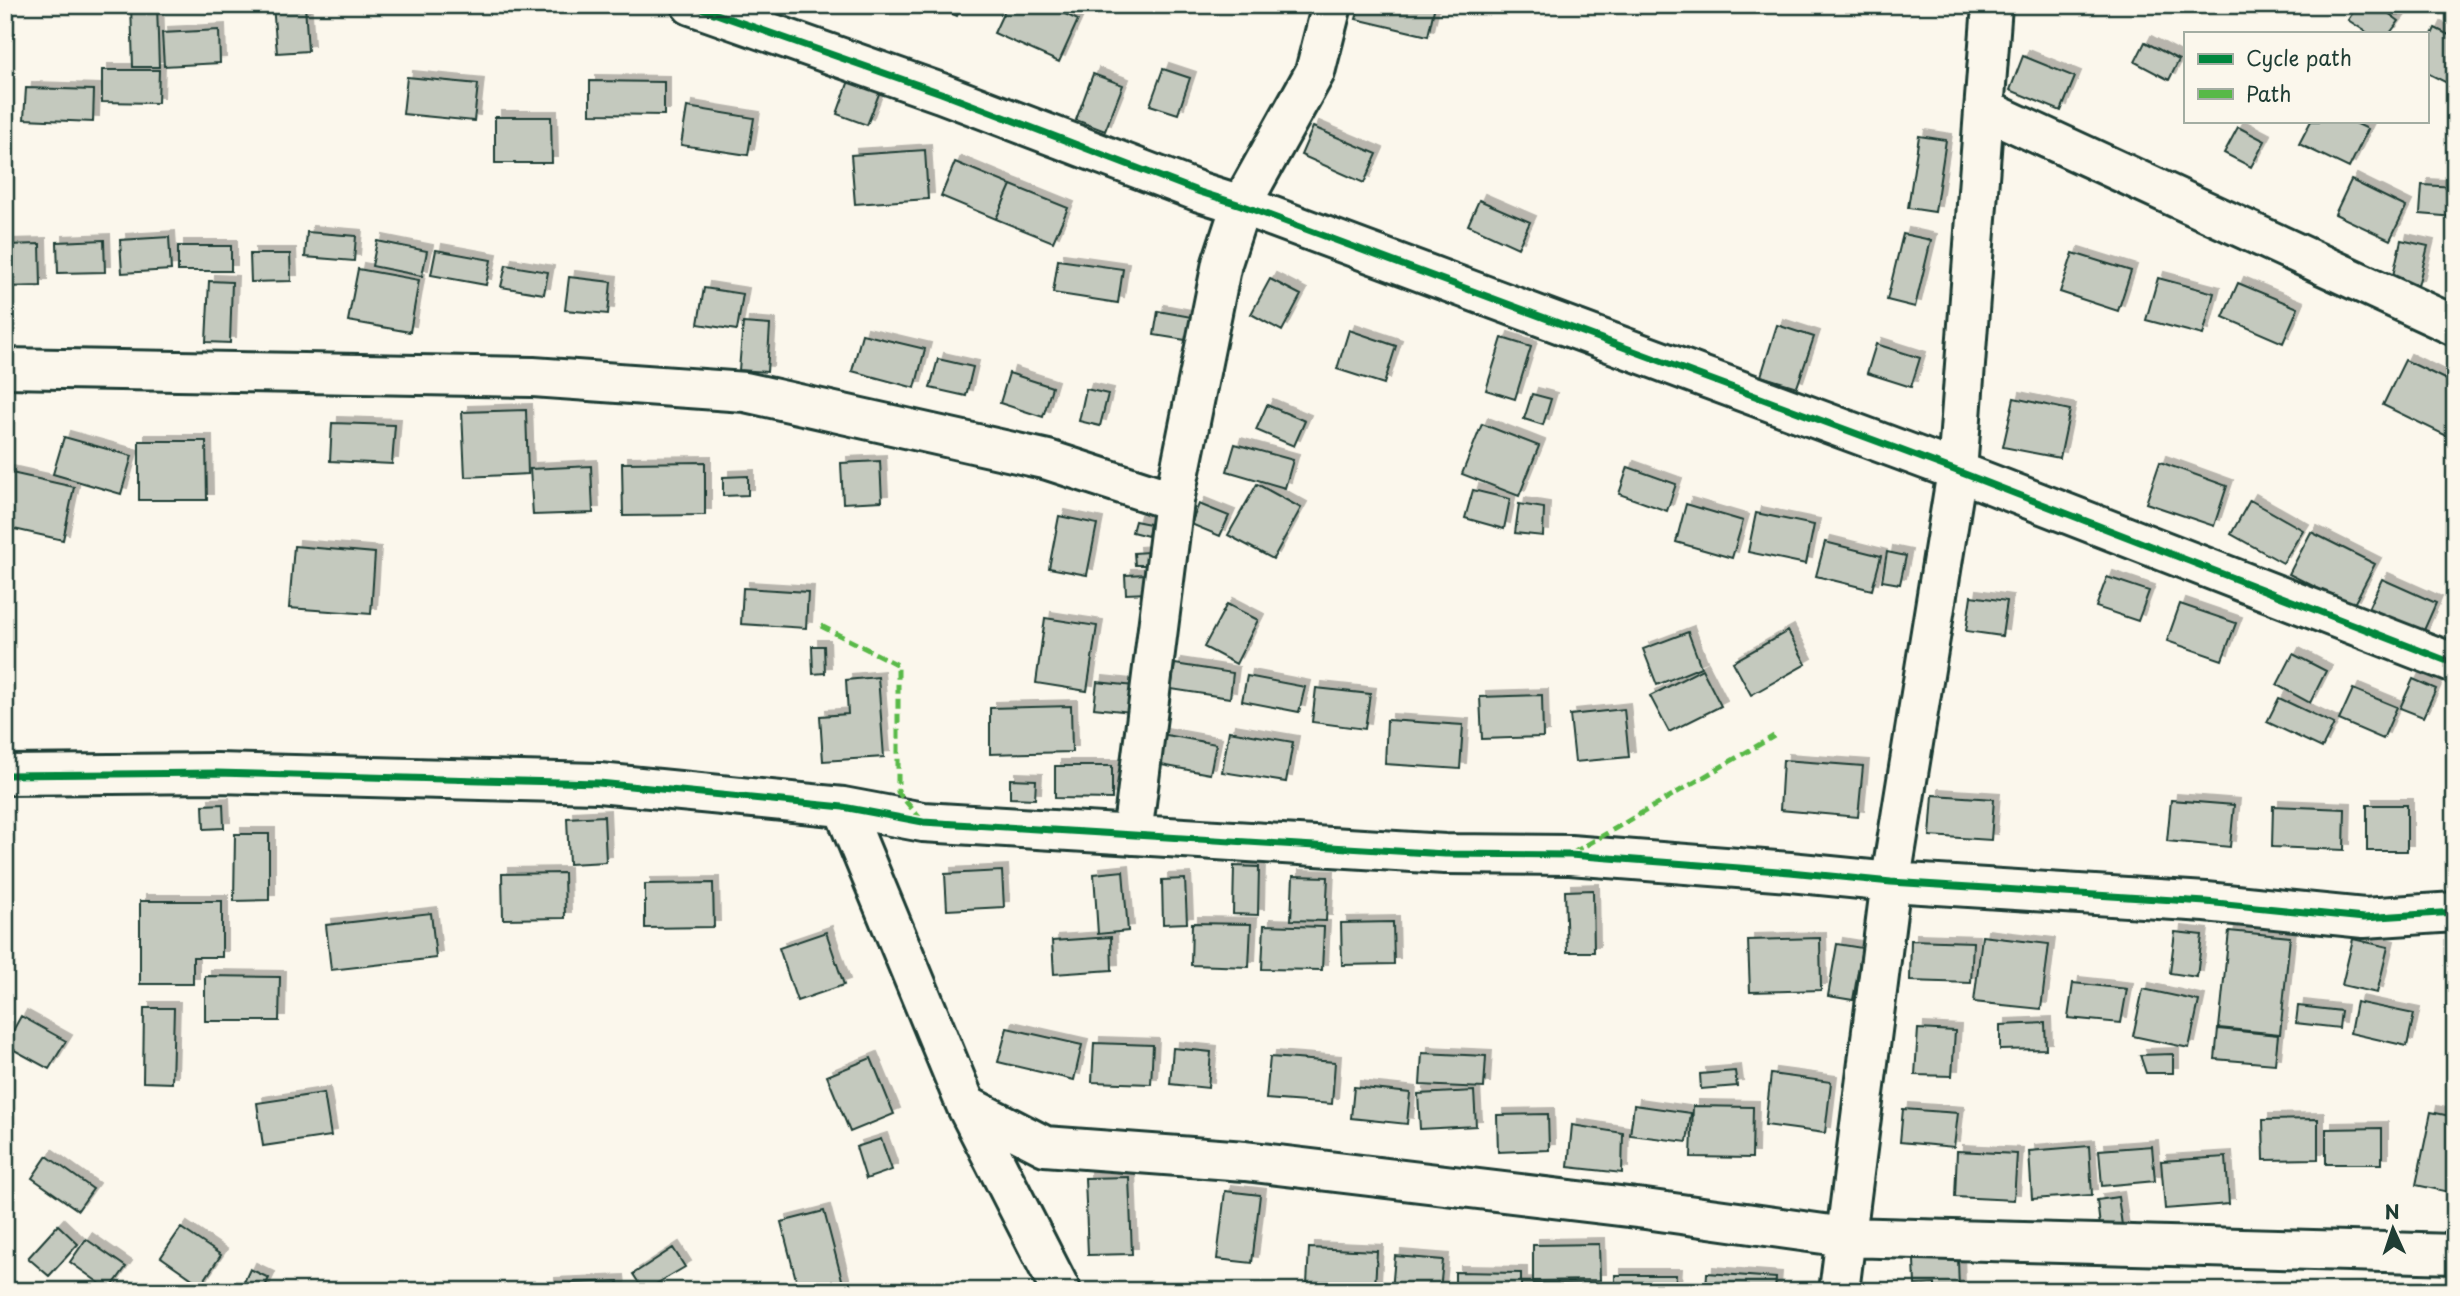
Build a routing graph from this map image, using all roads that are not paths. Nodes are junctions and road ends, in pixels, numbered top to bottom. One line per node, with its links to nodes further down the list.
1 (691, 5): 5 (street)
2 (1332, 5): 5 (street)
3 (1992, 5): 4 (street)
4 (1984, 109): 6 (street); 8 (street)
5 (1241, 205): 8 (street); 9 (street)
6 (2455, 326)
7 (5, 368): 9 (street)
8 (1957, 471): 10 (street); 14 (street)
9 (1174, 501): 13 (street)
10 (2455, 664)
11 (5, 775): 12 (street)
12 (843, 807): 13 (street); 16 (street)
13 (1132, 835): 14 (street)
14 (1891, 882): 15 (street); 17 (street)
15 (2455, 912)
16 (966, 1105): 17 (street); 19 (street)
17 (1845, 1237): 18 (street); 20 (street)
18 (2455, 1254)
19 (1061, 1291)
20 (1839, 1291)

